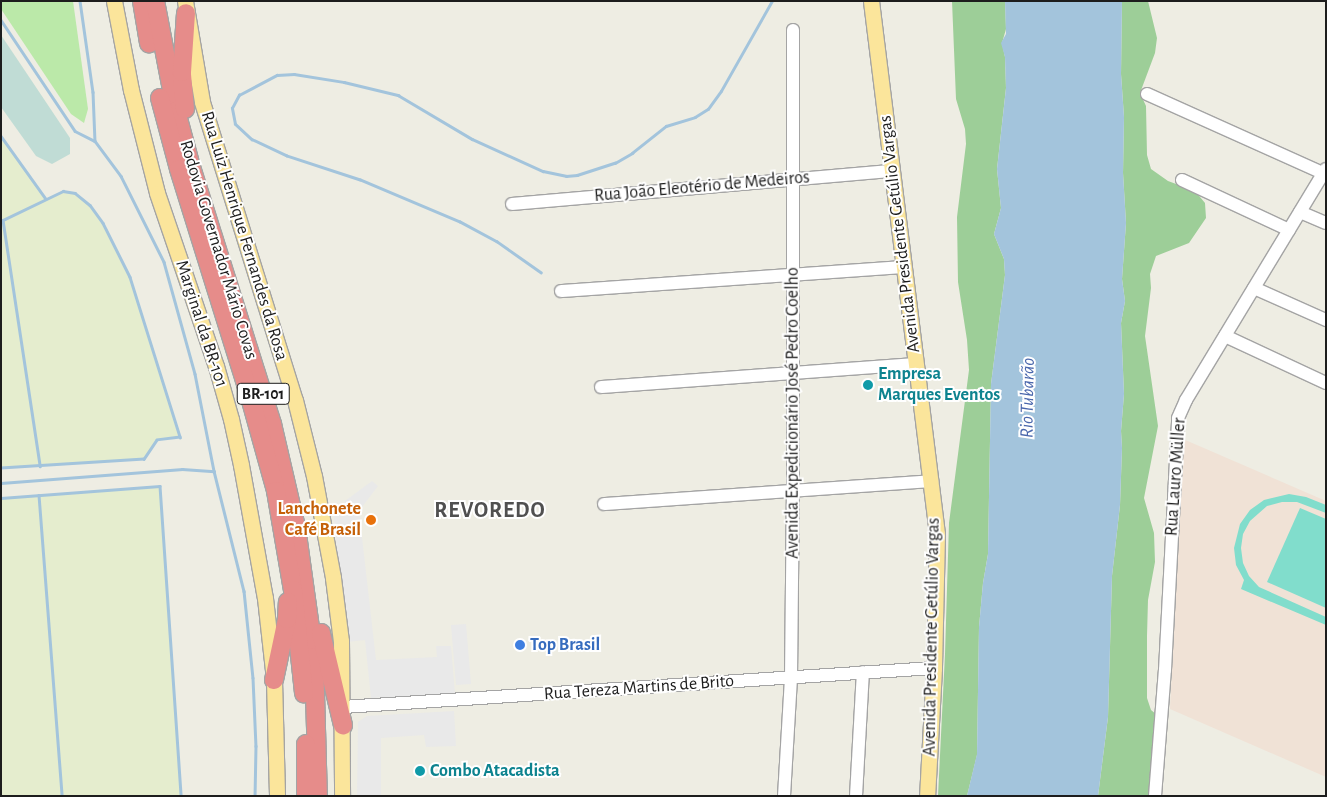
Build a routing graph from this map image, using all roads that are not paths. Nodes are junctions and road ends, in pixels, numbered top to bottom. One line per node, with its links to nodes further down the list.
1 (114, 1): 34 (main road, Marginal da BR-101)
2 (142, 1): 30 (highway, Rodovia Governador Mário Covas / BR-101)
3 (155, 1): 8 (highway, Rodovia Governador Mário Covas / BR-101)
4 (871, 1): 9 (main road, Avenida Presidente Getúlio Vargas)
5 (185, 7): 8 (highway); 35 (main road, Rua Luiz Henrique Fernandes da Rosa)
6 (793, 30): 11 (street, Avenida Expedicionário José Pedro Coelho)
7 (1147, 94): 10 (street)
8 (191, 167): 30 (highway, Rodovia Governador Mário Covas / BR-101)
9 (893, 171): 11 (street, Rua João Eleotério de Medeiros); 17 (main road, Avenida Presidente Getúlio Vargas)
10 (1324, 171): 14 (street, Rua Lauro Müller)
11 (794, 179): 13 (street, Rua João Eleotério de Medeiros); 18 (street, Avenida Expedicionário José Pedro Coelho)
12 (1182, 180): 16 (street)
13 (512, 204)
14 (1300, 212): 15 (street); 16 (street, Rua Lauro Müller)
15 (1326, 223)
16 (1289, 230): 19 (street, Rua Lauro Müller)
17 (904, 267): 18 (street); 23 (main road, Avenida Presidente Getúlio Vargas)
18 (794, 276): 20 (street); 24 (street, Avenida Expedicionário José Pedro Coelho)
19 (1254, 288): 21 (street); 22 (street, Rua Lauro Müller)
20 (561, 291)
21 (1326, 320)
22 (1225, 336): 25 (street); 43 (street, Rua Lauro Müller)
23 (916, 364): 24 (street); 27 (main road, Avenida Presidente Getúlio Vargas)
24 (794, 373): 26 (street); 28 (street, Avenida Expedicionário José Pedro Coelho)
25 (1326, 383)
26 (602, 387)
27 (932, 481): 28 (street); 31 (main road, Avenida Presidente Getúlio Vargas)
28 (793, 491): 29 (street); 33 (street, Avenida Expedicionário José Pedro Coelho)
29 (604, 504)
30 (291, 533): 34 (highway); 35 (highway); 37 (highway, Rodovia Governador Mário Covas / BR-101); 38 (highway, Rodovia Governador Mário Covas / BR-101)
31 (934, 668): 32 (street, Rua Tereza Martins de Brito); 42 (main road, Avenida Presidente Getúlio Vargas)
32 (863, 672): 33 (street, Rua Tereza Martins de Brito); 41 (street)
33 (791, 677): 35 (street, Rua Tereza Martins de Brito); 40 (street, Avenida Expedicionário José Pedro Coelho)
34 (274, 680): 36 (main road, Marginal da BR-101)
35 (343, 716): 39 (main road, Rua Luiz Henrique Fernandes da Rosa)
36 (277, 796)
37 (306, 796)
38 (318, 796)
39 (342, 796)
40 (784, 796)
41 (856, 796)
42 (927, 796)
43 (1155, 796)

